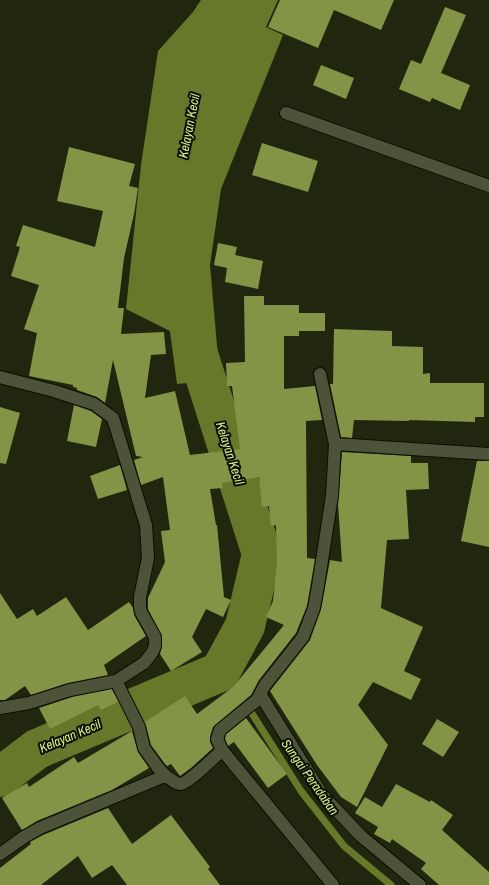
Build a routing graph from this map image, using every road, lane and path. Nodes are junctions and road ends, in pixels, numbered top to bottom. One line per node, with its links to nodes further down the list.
1 (286, 113): 2 (street)
2 (489, 186)
3 (320, 374): 5 (street)
4 (0, 377): 7 (street)
5 (335, 444): 6 (street); 8 (street)
6 (489, 454)
7 (116, 681): 9 (street); 11 (street)
8 (259, 697): 10 (street); 14 (street)
9 (0, 708)
10 (222, 750): 11 (street); 13 (street)
11 (166, 776): 12 (street)
12 (0, 854)
13 (333, 885)
14 (420, 885)

